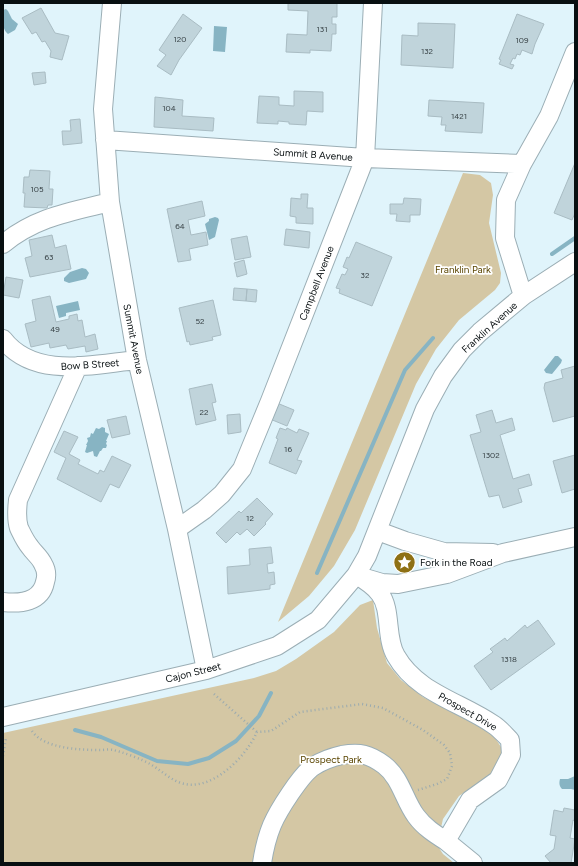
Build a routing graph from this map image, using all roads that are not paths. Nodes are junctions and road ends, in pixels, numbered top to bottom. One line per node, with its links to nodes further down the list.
1 (112, 3): 4 (street, Summit Avenue)
2 (373, 3): 5 (street, Campbell Avenue)
3 (575, 52): 6 (street, Franklin Avenue)
4 (105, 140): 5 (street, Summit B Avenue); 7 (street, Summit Avenue)
5 (365, 158): 6 (street, Summit B Avenue); 14 (street, Campbell Avenue)
6 (522, 164): 10 (street, Franklin Avenue)
7 (110, 202): 8 (street); 12 (street, Summit Avenue)
8 (3, 244)
9 (575, 262): 10 (street)
10 (523, 296): 15 (street, Franklin Avenue)
11 (3, 339): 13 (street, Bow B Street)
12 (137, 360): 13 (street, Bow B Street); 14 (street, Summit Avenue)
13 (78, 366): 19 (street)
14 (177, 529): 20 (street, Summit Avenue)
15 (378, 531): 17 (street); 18 (street, Cajon Street)
16 (575, 537): 17 (street)
17 (503, 553): 18 (street)
18 (356, 575): 20 (street, Cajon Street); 22 (street, Prospect Drive)
19 (3, 602)
20 (206, 670): 21 (street, Cajon Street)
21 (3, 717)
22 (446, 841): 23 (street); 24 (street)
23 (262, 863)
24 (473, 863)

